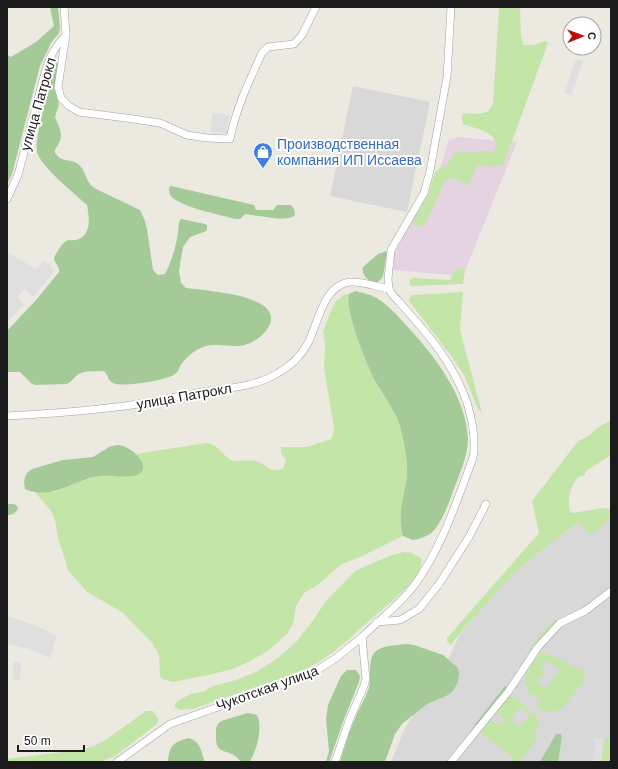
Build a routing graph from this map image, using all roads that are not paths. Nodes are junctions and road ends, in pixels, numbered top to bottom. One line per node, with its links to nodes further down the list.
1 (64, 7): 4 (street)
2 (316, 7): 4 (street)
3 (451, 7): 6 (street)
4 (66, 35): 5 (street, улица Патрокл)
5 (7, 199)
6 (389, 289): 7 (street, улица Патрокл); 10 (street, Чукотская улица)
7 (7, 416)
8 (486, 504): 10 (street)
9 (611, 592): 14 (street)
10 (377, 622): 11 (street, Чукотская улица)
11 (362, 637): 12 (street, Чукотская улица); 13 (street)
12 (117, 762)
13 (335, 762)
14 (451, 762)

